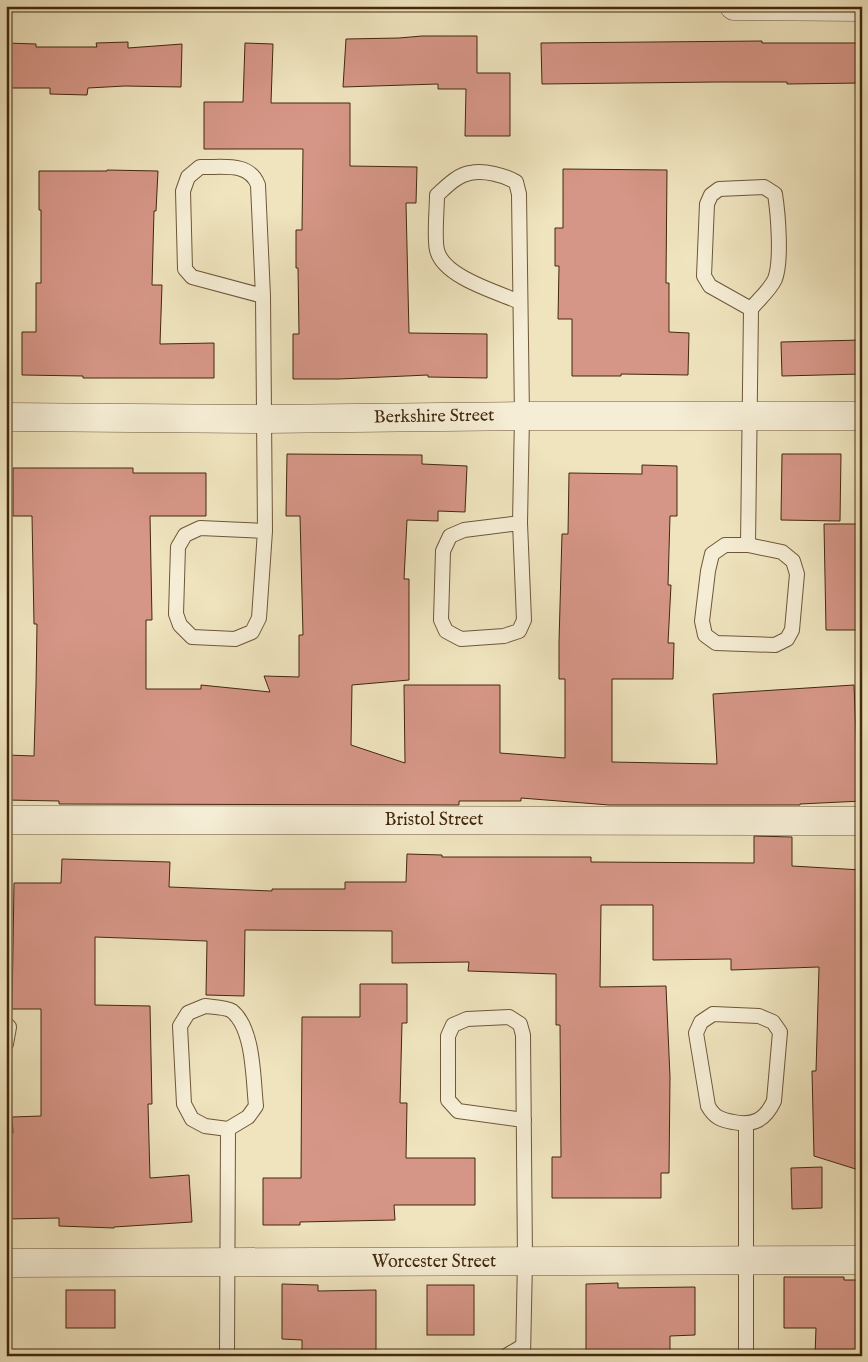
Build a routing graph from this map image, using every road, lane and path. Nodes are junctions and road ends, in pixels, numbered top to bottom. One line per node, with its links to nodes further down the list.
1 (734, 6): 2 (street)
2 (862, 7)
3 (263, 296): 3 (lane); 10 (lane)
4 (520, 302): 4 (lane); 6 (lane)
5 (751, 309): 5 (lane); 7 (lane)
6 (522, 416): 7 (street, Berkshire Street); 10 (street, Berkshire Street); 11 (lane)
7 (750, 416): 8 (street, Berkshire Street); 13 (lane)
8 (862, 416)
9 (6, 417): 10 (street, Berkshire Street)
10 (264, 419): 12 (lane)
11 (520, 523): 11 (lane)
12 (265, 531): 12 (lane)
13 (748, 545): 13 (lane)
14 (6, 820): 15 (street, Bristol Street)
15 (862, 821)
16 (6, 1024): 17 (lane)
17 (6, 1044)
18 (524, 1120): 18 (lane); 24 (lane)
19 (746, 1125): 19 (lane); 21 (lane)
20 (228, 1128): 20 (lane); 23 (lane)
21 (746, 1260): 22 (street, Worcester Street); 24 (street, Worcester Street); 29 (lane)
22 (862, 1260)
23 (227, 1262): 24 (street, Worcester Street); 25 (street, Worcester Street); 27 (lane)
24 (525, 1262): 26 (lane)
25 (6, 1263)
26 (523, 1351): 28 (lane)
27 (227, 1356)
28 (506, 1356)
29 (746, 1356)

